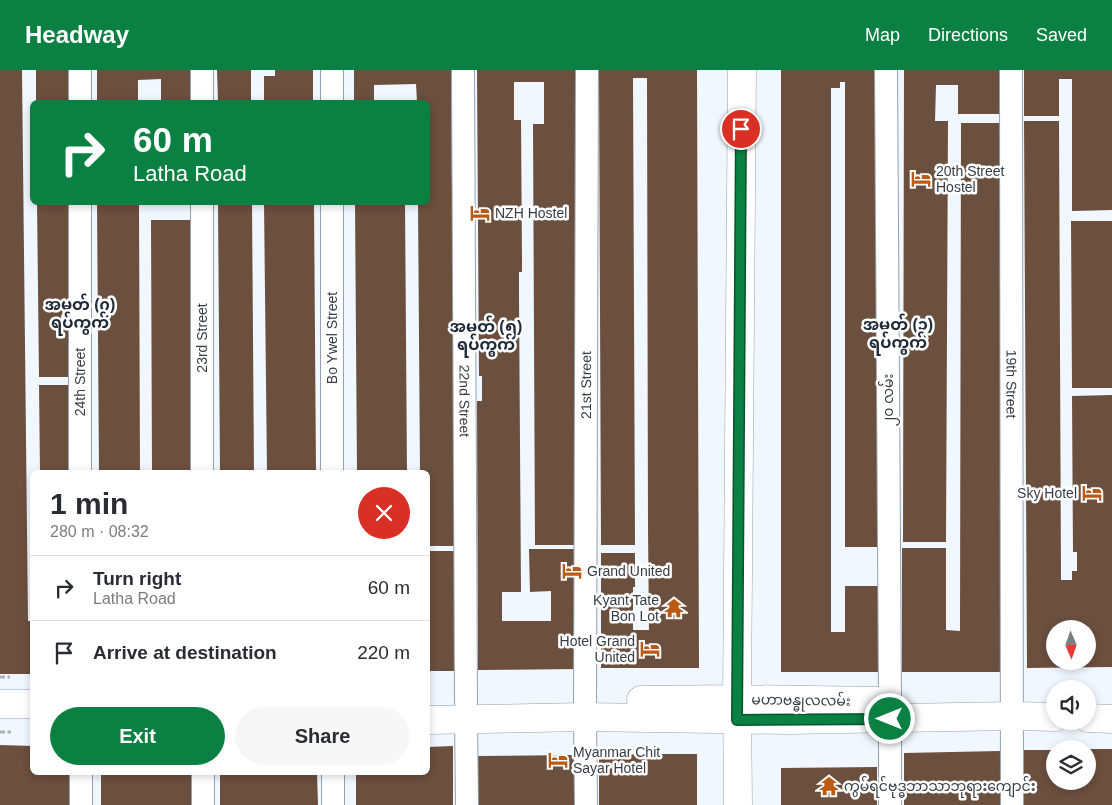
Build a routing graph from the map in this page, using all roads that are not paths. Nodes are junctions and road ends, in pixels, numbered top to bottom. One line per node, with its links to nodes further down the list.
1 (80, 70): 9 (street)
2 (202, 70): 10 (street)
3 (332, 70): 11 (street)
4 (463, 70): 28 (street, 22nd Street)
5 (586, 70): 25 (street, 21st Street)
6 (742, 70): 26 (main road)
7 (886, 70): 27 (street, ၂၀ လမ်း)
8 (1011, 70): 24 (street, 19th Street)
9 (80, 100)
10 (202, 100)
11 (332, 100)
12 (80, 205): 15 (street, 24th Street)
13 (202, 205): 16 (street, 23rd Street)
14 (332, 205): 17 (street, Bo Ywel Street)
15 (80, 470)
16 (202, 470)
17 (332, 470)
18 (1046, 701): 24 (main road, မဟာဗန္ဓုလလမ်း)
19 (1096, 701): 21 (main road)
20 (430, 702): 28 (main road, မဟာဗန္ဓုလလမ်း)
21 (1112, 702)
22 (0, 704): 23 (main road)
23 (30, 704)
24 (1012, 707): 27 (main road, မဟာဗန္ဓုလလမ်း); 29 (main road); 43 (street, 19th Street)
25 (585, 709): 26 (main road, မဟာဗန္ဓုလလမ်း); 28 (main road, မဟာဗန္ဓုလလမ်း); 40 (street, 21st Street)
26 (737, 709): 27 (main road, မဟာဗန္ဓုလလမ်း); 41 (main road)
27 (890, 710): 42 (street, ၂၀ လမ်း)
28 (466, 711): 32 (main road, မဟာဗန္ဓုလလမ်း); 39 (street, 22nd Street)
29 (1046, 715)
30 (1096, 718): 31 (main road)
31 (1112, 719)
32 (430, 720)
33 (81, 775): 36 (street)
34 (203, 775): 37 (street)
35 (333, 775): 38 (street)
36 (81, 805)
37 (203, 805)
38 (334, 805)
39 (467, 805)
40 (586, 805)
41 (738, 805)
42 (890, 805)
43 (1012, 805)

